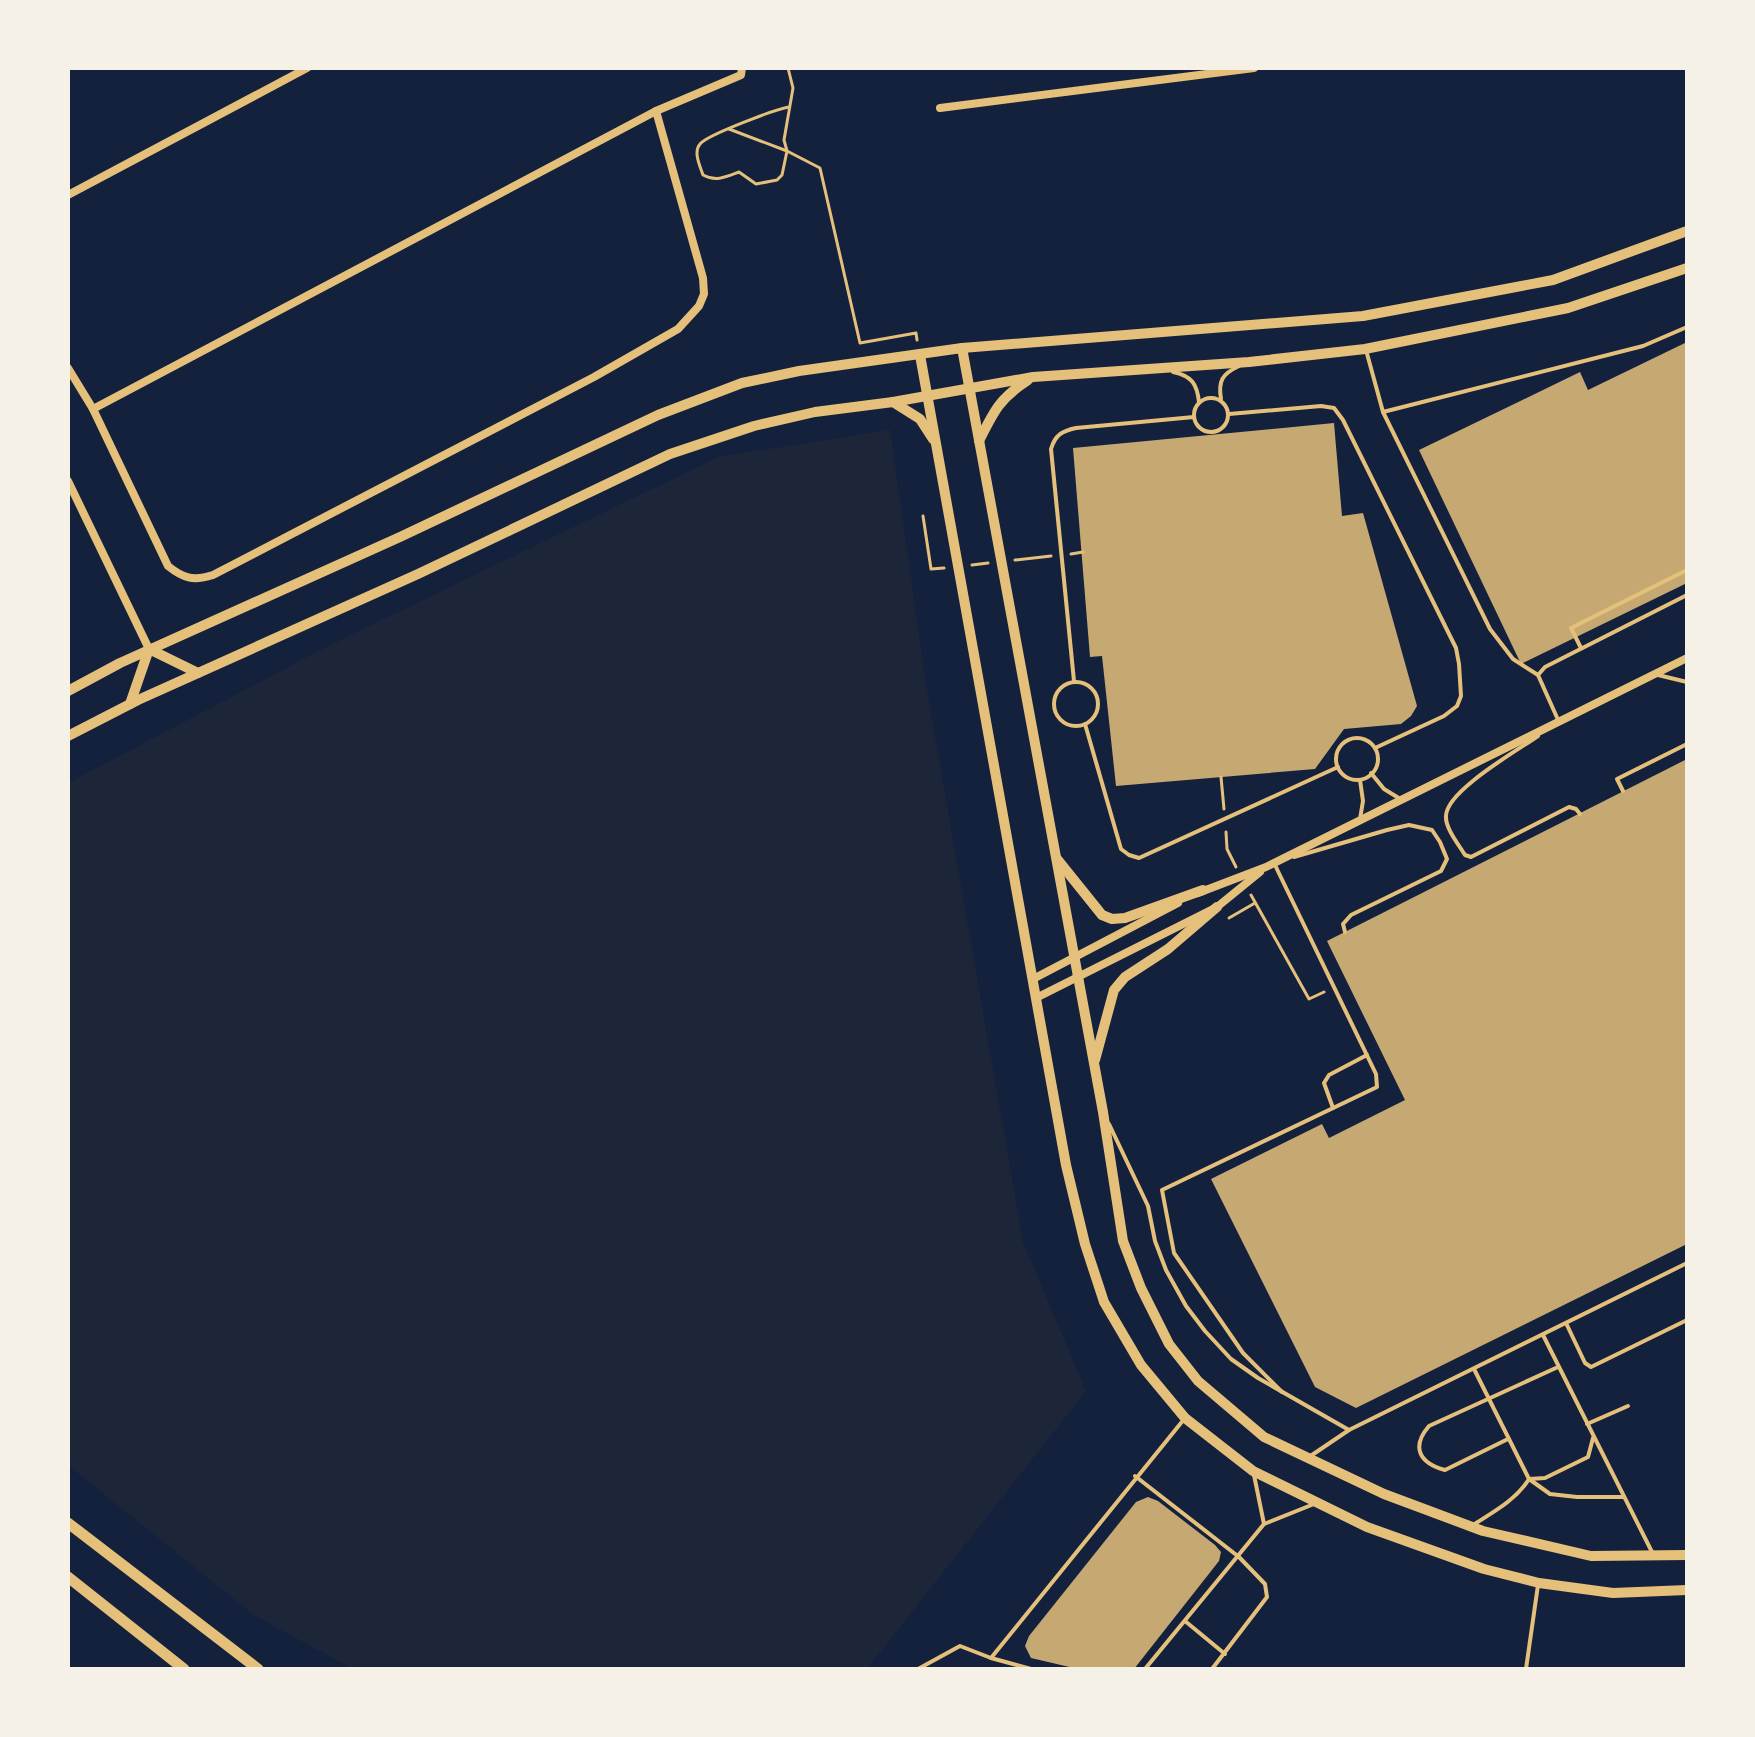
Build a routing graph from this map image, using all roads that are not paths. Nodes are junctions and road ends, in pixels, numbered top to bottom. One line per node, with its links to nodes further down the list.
1 (307, 68): 6 (street)
2 (1254, 68): 4 (street)
3 (741, 71): 5 (street)
4 (940, 108)
5 (656, 111): 22 (street); 22 (street)
6 (68, 195)
7 (1687, 231): 10 (street)
8 (1687, 268): 11 (street)
9 (1687, 327): 23 (lane)
10 (962, 348): 12 (street); 17 (street)
11 (1365, 349): 13 (street); 23 (lane)
12 (920, 355): 18 (street); 32 (street)
13 (1249, 362): 15 (street); 19 (lane)
14 (68, 368): 22 (street)
15 (1157, 369): 16 (street); 21 (lane)
16 (1033, 377): 17 (street); 26 (street)
17 (967, 387): 18 (street); 26 (street)
18 (927, 395): 20 (street); 27 (street)
19 (1221, 400): 21 (lane); 24 (lane)
20 (893, 402): 27 (street); 34 (street)
21 (1199, 402): 25 (lane)
22 (93, 409)
23 (1383, 412): 35 (lane)
24 (1229, 414): 25 (lane); 45 (lane)
25 (1194, 417): 37 (lane)
26 (978, 442): 53 (street)
27 (936, 444): 60 (street)
28 (68, 481): 32 (street)
29 (1687, 570): 31 (lane)
30 (1687, 595): 31 (lane)
31 (1581, 648): 35 (lane)
32 (149, 649): 34 (street); 39 (street); 40 (street)
33 (1687, 658): 36 (street)
34 (198, 673): 40 (street)
35 (1538, 675): 41 (lane)
36 (1654, 675): 38 (lane); 41 (street)
37 (1074, 681): 42 (lane); 42 (lane)
38 (1687, 682)
39 (68, 691)
40 (130, 704): 43 (street)
41 (1559, 722): 50 (street); 51 (lane)
42 (1085, 724): 46 (lane)
43 (68, 736)
44 (1687, 744): 49 (lane)
45 (1375, 748): 46 (lane); 47 (lane)
46 (1338, 767): 48 (lane)
47 (1371, 773): 48 (lane); 50 (lane)
48 (1360, 779): 52 (lane)
49 (1623, 791)
50 (1402, 800): 52 (street)
51 (1580, 814)
52 (1359, 821): 54 (street)
53 (1056, 858): 55 (street); 58 (street)
54 (1270, 865): 55 (street); 56 (street); 57 (lane); 62 (lane)
55 (1203, 890): 58 (street)
56 (1217, 907): 59 (street); 63 (street)
57 (1345, 932)
58 (1074, 957): 59 (street); 60 (street)
59 (1077, 977): 61 (street); 63 (street)
60 (1033, 979): 61 (street)
61 (1036, 998): 75 (street)
62 (1367, 1055): 64 (lane); 64 (lane)
63 (1094, 1064): 65 (street)
64 (1333, 1108): 72 (lane)
65 (1103, 1112): 72 (lane); 80 (street)
66 (1687, 1263): 68 (lane)
67 (1687, 1320): 68 (lane)
68 (1566, 1323): 69 (lane)
69 (1543, 1335): 70 (lane); 71 (lane)
70 (1558, 1367): 73 (lane); 76 (lane)
71 (1474, 1369): 73 (lane); 77 (lane)
72 (1282, 1392): 77 (lane)
73 (1488, 1397): 79 (lane); 79 (lane)
74 (1628, 1406): 76 (lane)
75 (1185, 1418): 81 (street); 82 (lane)
76 (1587, 1424): 78 (lane)
77 (1349, 1430): 80 (lane)
78 (1593, 1436): 83 (lane); 84 (lane)
79 (1508, 1439): 83 (lane)
80 (1308, 1458): 88 (street)
81 (1253, 1471): 85 (street); 87 (lane)
82 (1135, 1476): 90 (lane); 97 (lane)
83 (1529, 1479): 84 (lane); 88 (lane)
84 (1624, 1497): 91 (lane)
85 (1318, 1503): 87 (lane); 93 (street)
86 (68, 1523): 99 (main road)
87 (1264, 1524): 90 (lane)
88 (1471, 1526): 91 (street)
89 (1687, 1555): 91 (street)
90 (1239, 1557): 95 (lane); 96 (lane)
91 (1654, 1557)
92 (68, 1577): 98 (main road)
93 (1539, 1583): 94 (street); 104 (lane)
94 (1687, 1590)
95 (1185, 1621): 96 (lane); 102 (lane)
96 (1225, 1654): 103 (lane)
97 (991, 1658): 100 (lane); 101 (lane)
98 (184, 1669)
99 (258, 1669)
100 (918, 1669)
101 (1031, 1669)
102 (1145, 1669)
103 (1212, 1669)
104 (1526, 1669)

